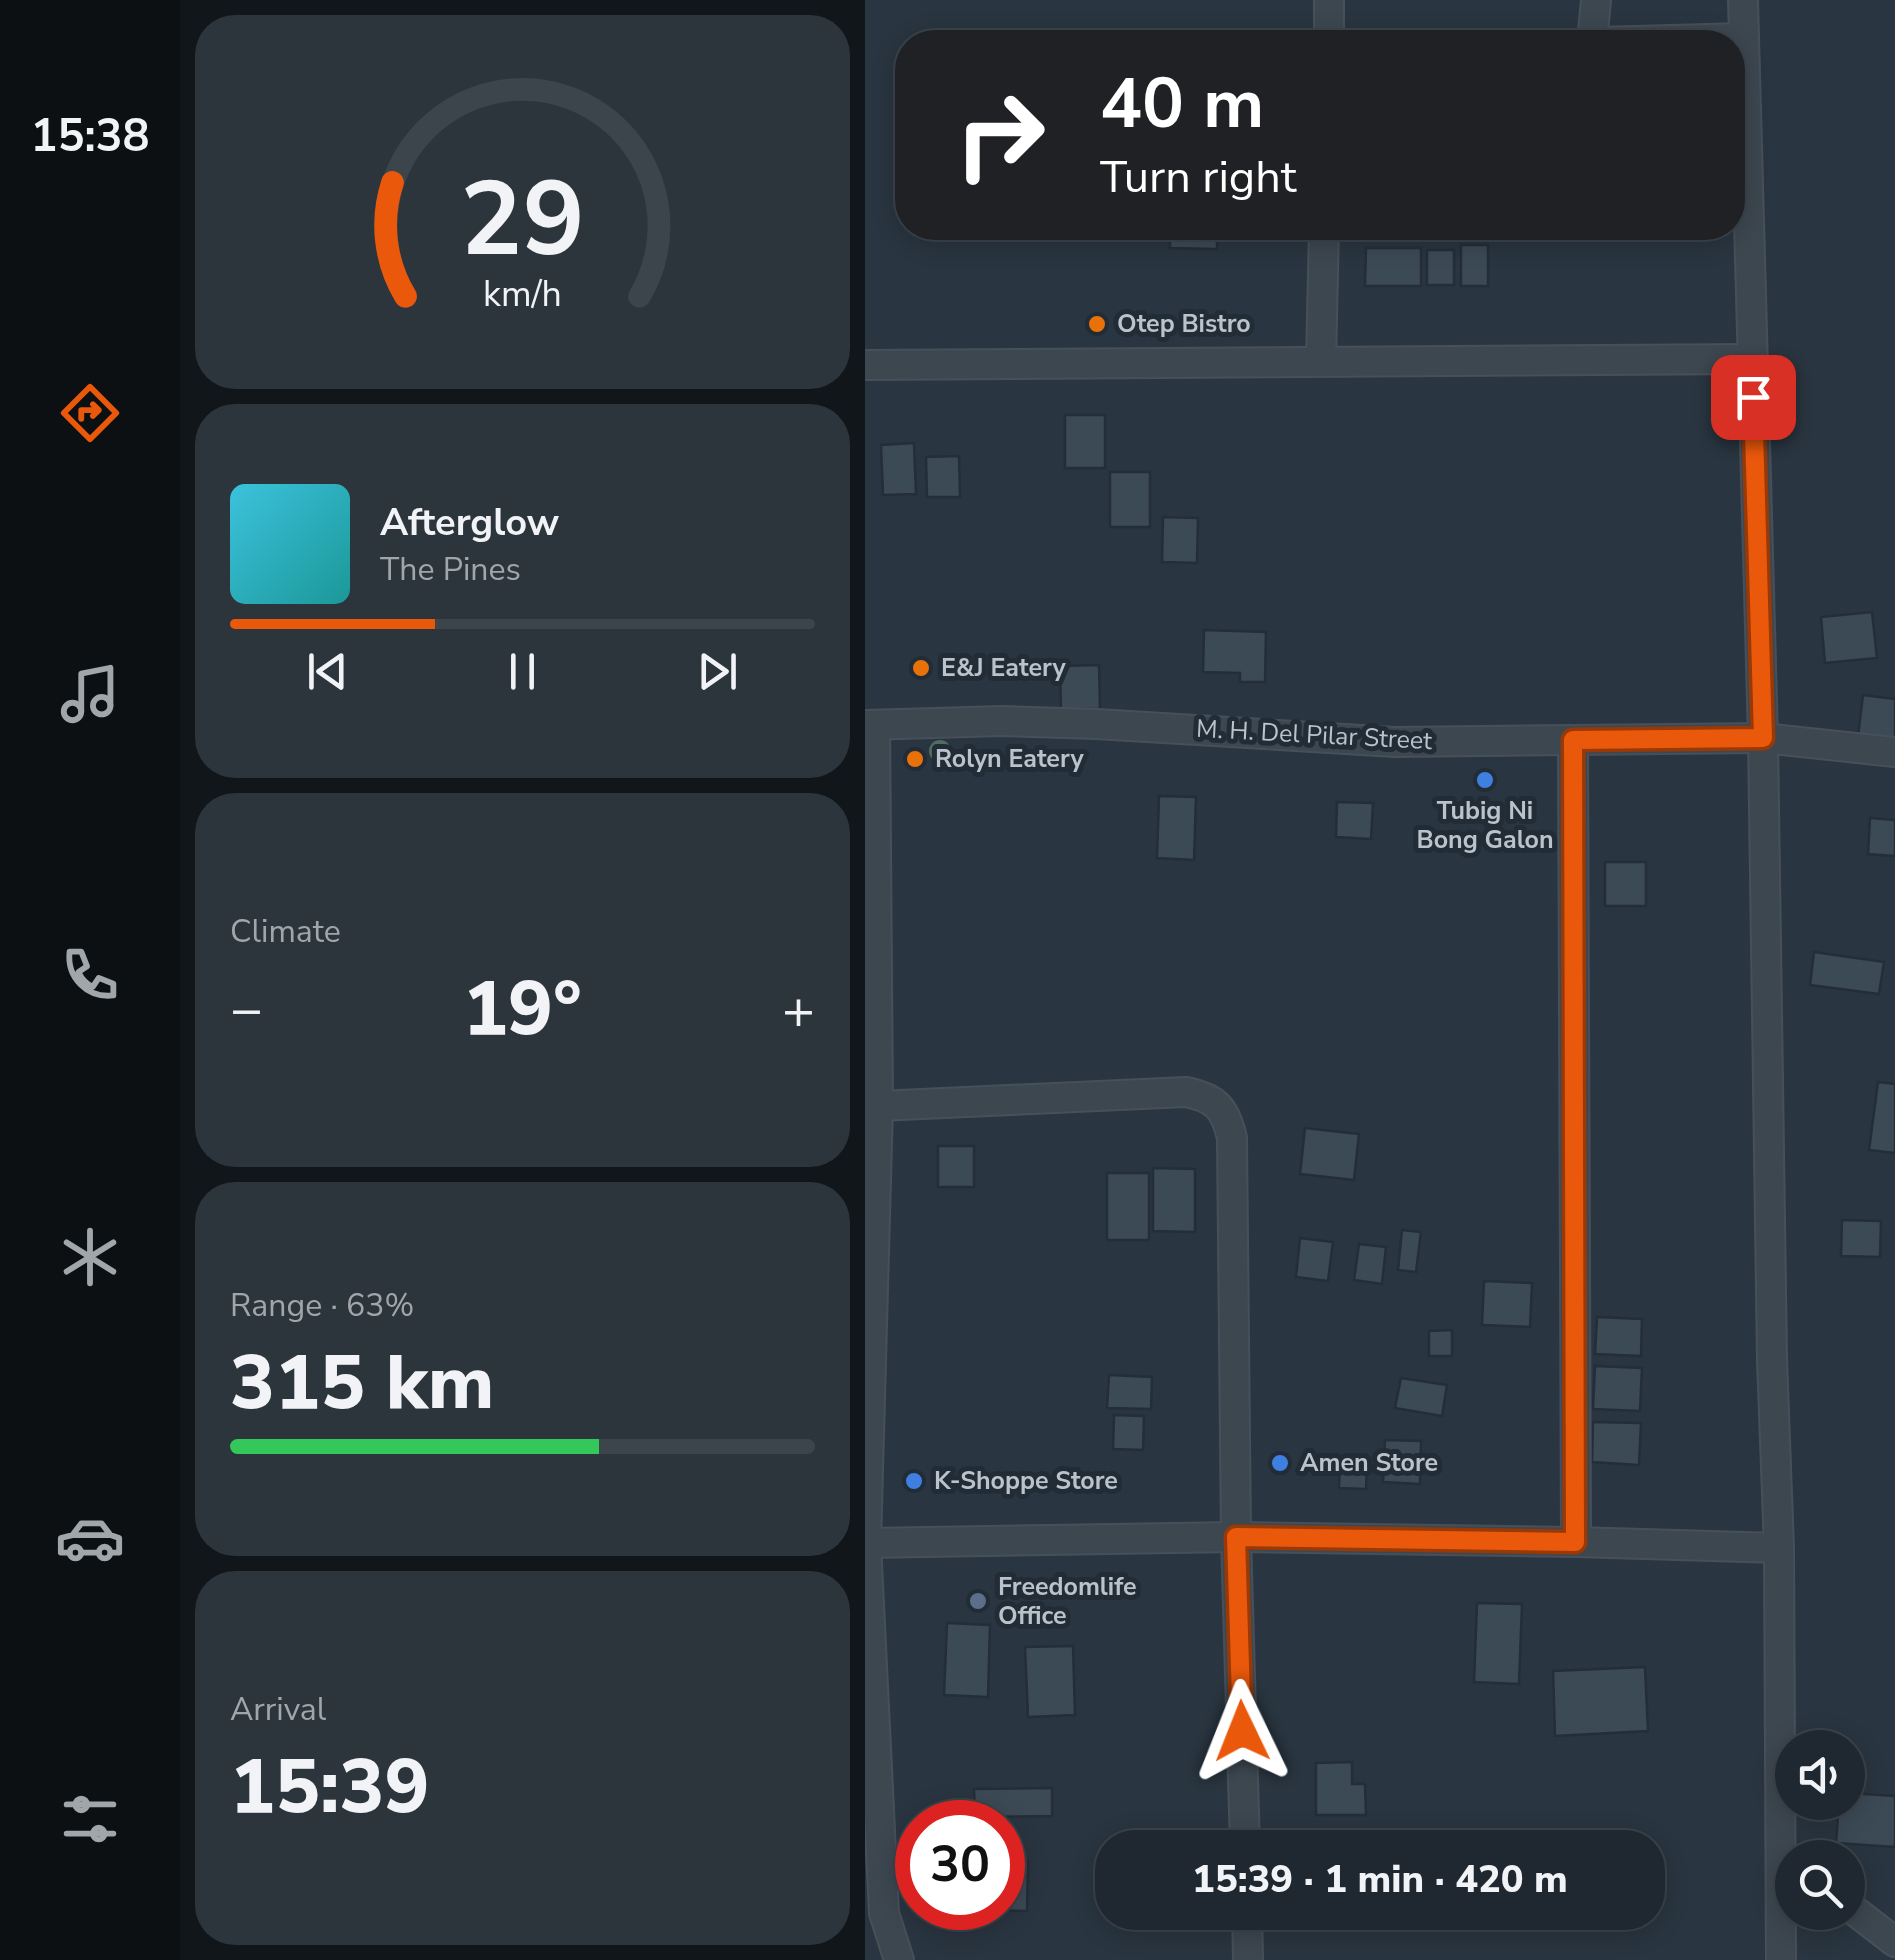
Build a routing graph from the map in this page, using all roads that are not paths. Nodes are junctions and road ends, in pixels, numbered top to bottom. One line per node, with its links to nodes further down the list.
1 (1329, 0): 4 (street)
2 (1596, 0): 5 (street)
3 (1743, 0): 6 (street)
4 (1329, 30)
5 (1596, 30)
6 (1743, 30)
7 (1745, 109): 9 (street)
8 (1324, 240): 10 (street)
9 (1752, 359): 10 (street); 13 (street)
10 (1321, 362): 11 (street)
11 (865, 365)
12 (870, 725): 14 (street, M. H. Del Pilar Street); 16 (street)
13 (1763, 738): 14 (street, M. H. Del Pilar Street); 15 (street, M. H. Del Pilar Street); 20 (street)
14 (1573, 740): 19 (street)
15 (1895, 752)
16 (879, 1106): 17 (street); 18 (street)
17 (1236, 1537): 18 (street); 19 (street); 21 (street)
18 (865, 1542): 27 (street)
19 (1575, 1542): 20 (street)
20 (1779, 1548): 22 (street)
21 (1244, 1830)
22 (1786, 1840)
23 (1865, 1919): 26 (street)
24 (1248, 1930): 28 (street)
25 (1782, 1930): 29 (street)
26 (1895, 1942)
27 (899, 1960)
28 (1249, 1960)
29 (1781, 1960)

